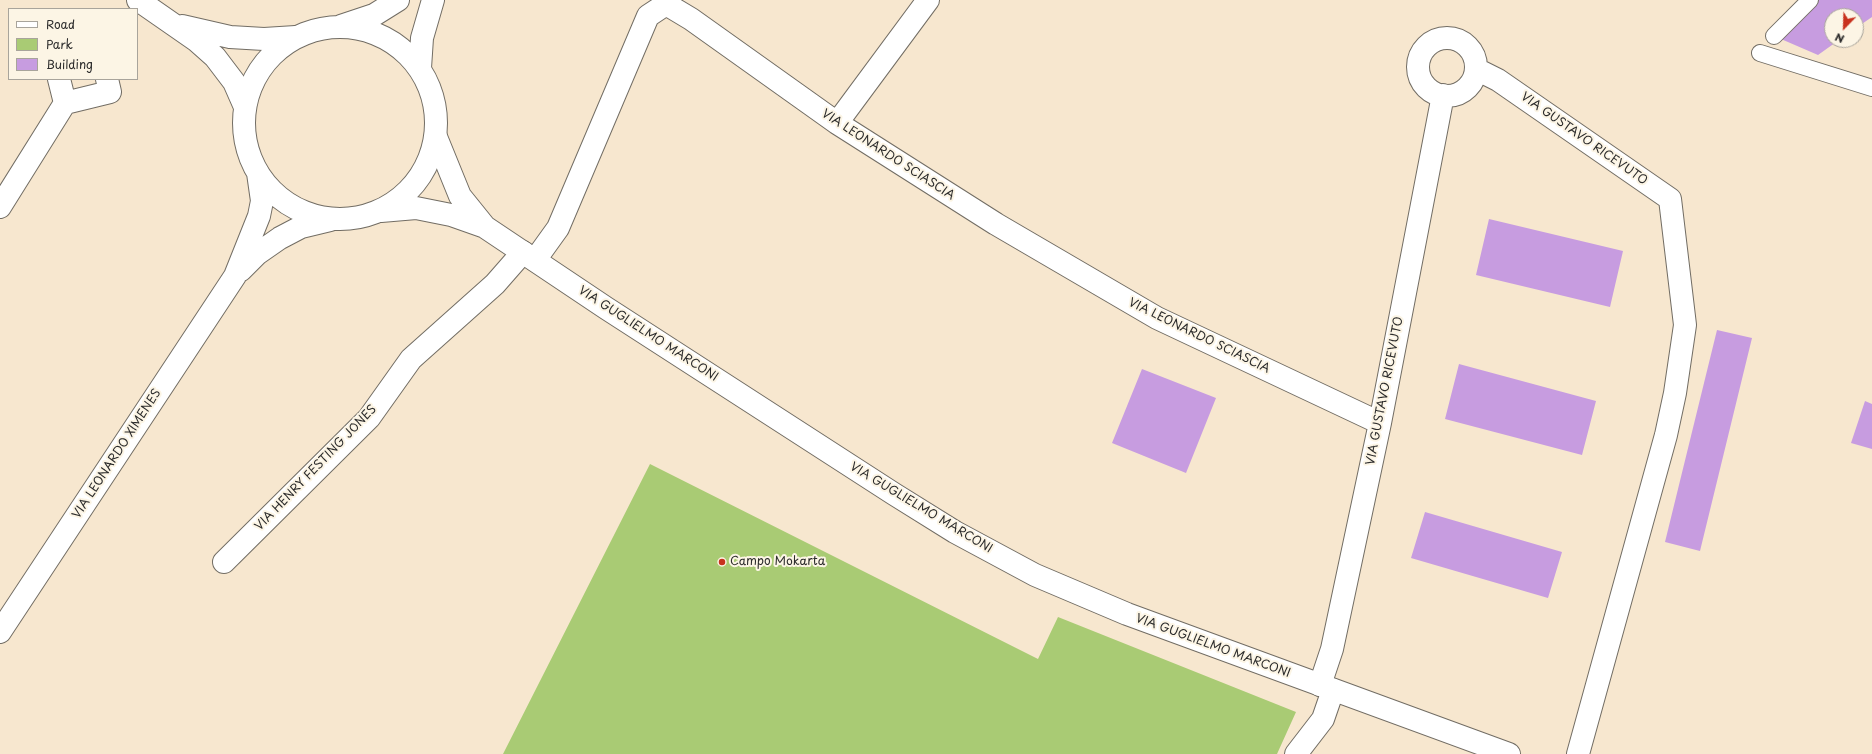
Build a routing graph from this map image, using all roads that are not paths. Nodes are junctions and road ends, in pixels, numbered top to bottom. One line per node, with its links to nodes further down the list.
1 (138, 0): 6 (street)
2 (398, 0): 7 (street)
3 (433, 0): 11 (street)
4 (928, 0): 19 (street)
5 (1810, 0): 8 (lane)
6 (171, 23): 9 (street); 18 (street)
7 (339, 27): 9 (street); 11 (street)
8 (1774, 36)
9 (296, 37): 18 (street)
10 (1760, 53): 15 (lane)
11 (420, 68): 20 (street)
12 (1476, 69): 16 (street); 16 (street); 34 (street, VIA GUSTAVO RICEVUTO)
13 (59, 80): 17 (street)
14 (107, 80): 17 (street)
15 (1872, 88)
16 (1443, 95): 28 (street, VIA GUSTAVO RICEVUTO)
17 (64, 103): 22 (street)
18 (245, 106): 21 (street)
19 (837, 123): 26 (street, VIA LEONARDO SCIASCIA); 28 (street, VIA LEONARDO SCIASCIA)
20 (436, 137): 23 (street); 25 (street, VIA GUGLIELMO MARCONI)
21 (258, 173): 24 (street); 27 (street, VIA LEONARDO XIMENES)
22 (0, 207)
23 (381, 211): 24 (street); 25 (street, VIA GUGLIELMO MARCONI)
24 (335, 219): 27 (street, VIA LEONARDO XIMENES)
25 (485, 227): 26 (street, VIA GUGLIELMO MARCONI)
26 (529, 256): 29 (street, VIA HENRY FESTING JONES); 31 (street, VIA GUGLIELMO MARCONI)
27 (235, 276): 30 (street, VIA LEONARDO XIMENES)
28 (1380, 423): 31 (street, VIA GUSTAVO RICEVUTO)
29 (224, 562)
30 (0, 632)
31 (1326, 687): 32 (street, VIA GUSTAVO RICEVUTO); 33 (street, VIA GUGLIELMO MARCONI)
32 (1296, 754)
33 (1509, 754)
34 (1578, 754)

